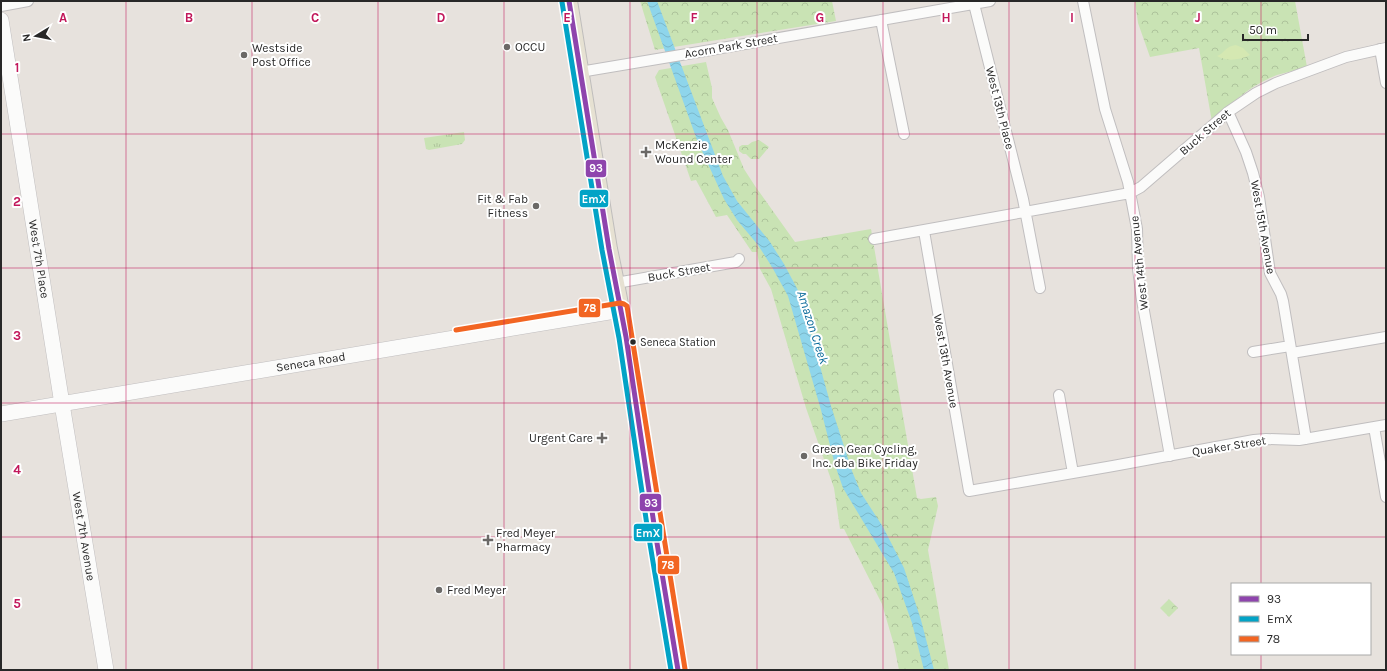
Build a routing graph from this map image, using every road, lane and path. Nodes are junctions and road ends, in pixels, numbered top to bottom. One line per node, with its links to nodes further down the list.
1 (28, 1): 6 (street)
2 (569, 1): 10 (main road)
3 (990, 1): 5 (street, Acorn Park Street)
4 (1083, 1): 14 (street, West 14th Avenue)
5 (974, 4): 8 (street, Acorn Park Street); 15 (street, West 13th Place)
6 (1, 6)
7 (1, 20): 26 (street, West 7th Place)
8 (881, 20): 10 (street, Acorn Park Street); 13 (street)
9 (1383, 48): 11 (street); 12 (street, Buck Street)
10 (580, 72): 19 (main road)
11 (1386, 83)
12 (1228, 112): 14 (street, Buck Street); 23 (street, West 15th Avenue)
13 (904, 134)
14 (1130, 193): 15 (street, Buck Street); 31 (street, West 14th Avenue)
15 (1026, 212): 16 (street, Buck Street); 20 (street)
16 (924, 231): 17 (street, Buck Street); 33 (street, West 13th Avenue)
17 (874, 239)
18 (740, 259): 19 (street, Buck Street)
19 (616, 283): 21 (main road)
20 (1040, 288)
21 (621, 310): 26 (street, Seneca Road); 36 (main road)
22 (1386, 337): 23 (street)
23 (1291, 350): 24 (street); 30 (street, West 15th Avenue)
24 (1254, 352)
25 (1059, 395): 32 (street)
26 (62, 404): 27 (street, Seneca Road); 35 (street, West 7th Avenue)
27 (1, 414)
28 (1386, 426): 29 (street, Quaker Street)
29 (1374, 428): 30 (street, Quaker Street); 34 (street)
30 (1306, 439): 31 (street, Quaker Street)
31 (1170, 456): 32 (street, Quaker Street)
32 (1072, 473): 33 (street, Quaker Street)
33 (969, 491)
34 (1386, 498)
35 (106, 670)
36 (678, 670)

